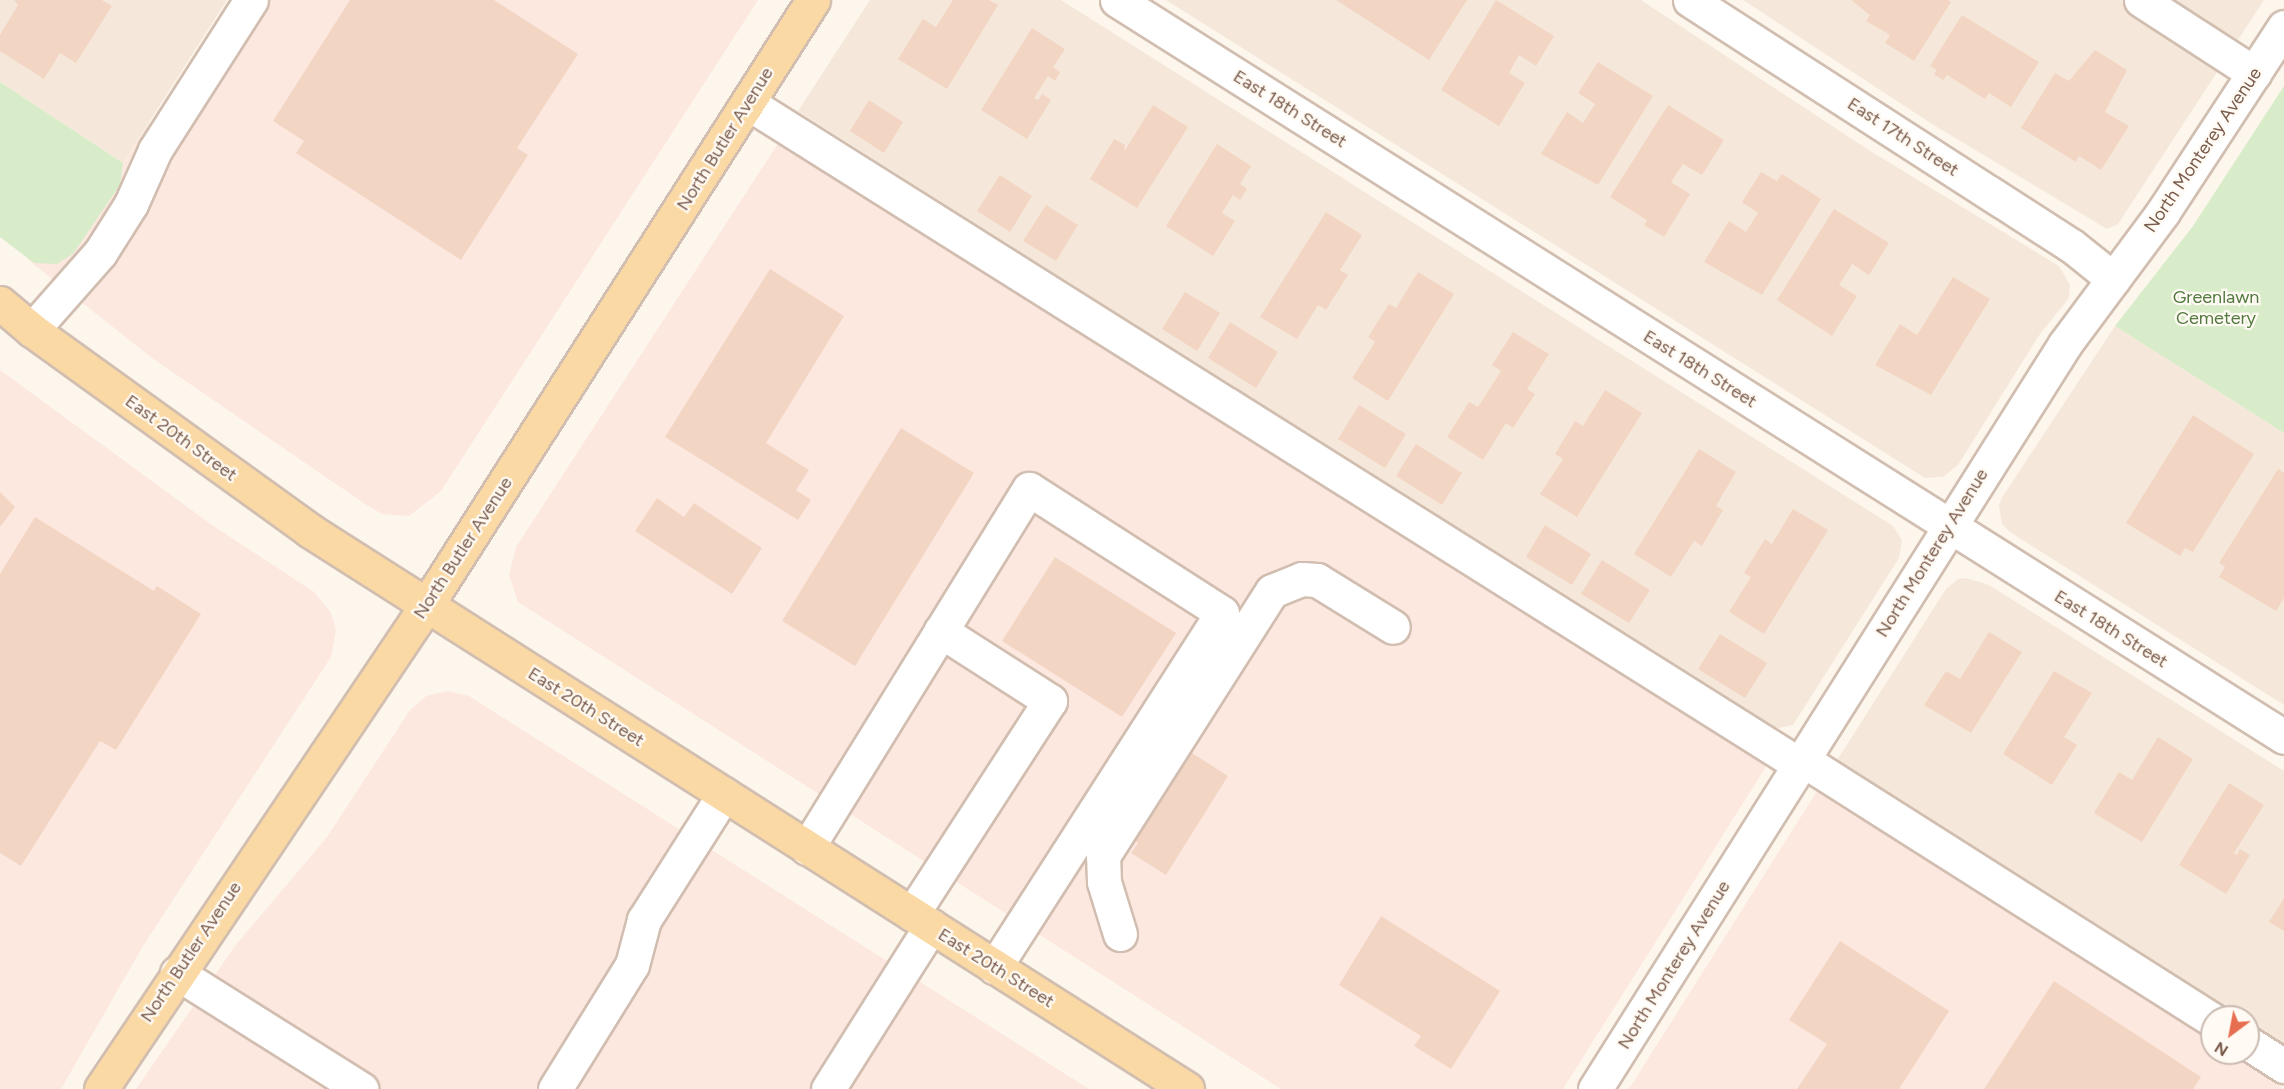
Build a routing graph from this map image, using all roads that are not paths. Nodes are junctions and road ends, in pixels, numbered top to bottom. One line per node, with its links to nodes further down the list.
1 (251, 0): 11 (street)
2 (813, 0): 8 (main road, North Butler Avenue)
3 (1117, 0): 12 (street, East 18th Street)
4 (1690, 0): 9 (street, East 17th Street)
5 (2141, 0): 7 (street)
6 (2284, 27): 7 (street, North Monterey Avenue)
7 (2254, 73): 9 (street, North Monterey Avenue)
8 (748, 103): 13 (main road, North Butler Avenue); 17 (street)
9 (2113, 279): 12 (street, North Monterey Avenue)
10 (0, 303): 11 (main road, East 20th Street)
11 (32, 330): 13 (main road, East 20th Street)
12 (1949, 527): 16 (street, East 18th Street); 17 (street, North Monterey Avenue)
13 (426, 606): 18 (main road, East 20th Street); 23 (main road, North Butler Avenue)
14 (1393, 627): 21 (street)
15 (941, 631): 19 (street); 20 (street); 22 (street)
16 (2284, 737)
17 (1801, 763): 24 (street); 32 (street, North Monterey Avenue)
18 (724, 794): 19 (main road, East 20th Street); 29 (street)
19 (807, 848): 20 (main road, East 20th Street)
20 (921, 920): 22 (main road, East 20th Street); 30 (street)
21 (1120, 934)
22 (995, 967): 31 (main road, East 20th Street)
23 (177, 973): 27 (main road, North Butler Avenue); 28 (street)
24 (2200, 1012)
25 (2260, 1051): 26 (street)
26 (2284, 1066)
27 (101, 1089)
28 (362, 1089)
29 (555, 1089)
30 (828, 1089)
31 (1187, 1089)
32 (1595, 1089)

